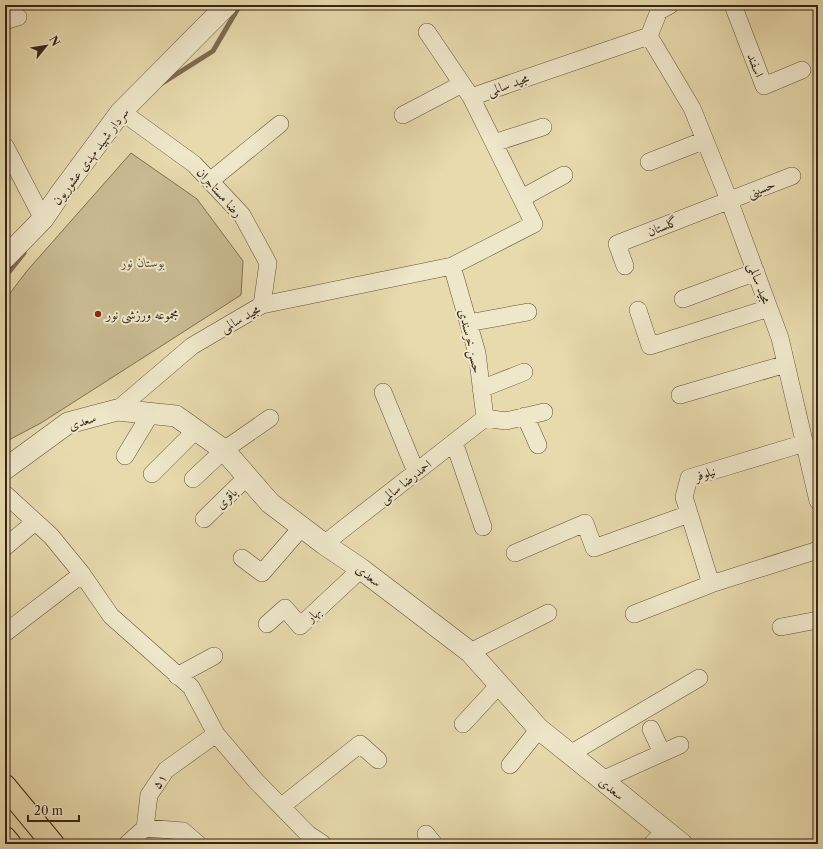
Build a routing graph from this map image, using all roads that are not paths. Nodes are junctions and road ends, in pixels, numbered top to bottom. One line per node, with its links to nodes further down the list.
1 (227, 5): 8 (street, سردار شهید مهدی عشوریون)
2 (670, 5): 5 (street)
3 (733, 5): 6 (street, اسفند)
4 (427, 32): 7 (street)
5 (649, 36): 7 (street, مجید سالمی); 12 (street, مجید سالمی)
6 (802, 70)
7 (467, 90): 9 (street); 13 (street, مجید سالمی)
8 (120, 113): 18 (street, رضا مستاجران); 21 (street, سردار شهید مهدی عشوریون)
9 (402, 115)
10 (280, 124): 18 (street)
11 (543, 127): 13 (street)
12 (705, 140): 15 (street); 20 (street, مجید سالمی)
13 (494, 143): 19 (street, مجید سالمی)
14 (5, 146): 21 (street)
15 (649, 162)
16 (564, 175): 19 (street)
17 (792, 176): 20 (street, حسینی)
18 (210, 181): 27 (street, رضا مستاجران)
19 (522, 198): 23 (street, مجید سالمی)
20 (729, 200): 24 (street, گلستان); 25 (street, مجید سالمی)
21 (43, 219): 22 (street, سردار شهید مهدی عشوریون)
22 (5, 258)
23 (452, 266): 27 (street, مجید سالمی); 31 (street, حسن خرسندی)
24 (625, 266)
25 (756, 272): 26 (street); 28 (street, مجید سالمی)
26 (683, 299)
27 (262, 305): 37 (street, مجید سالمی)
28 (769, 308): 29 (street); 32 (street, مجید سالمی)
29 (638, 310)
30 (528, 312): 31 (street)
31 (468, 323): 34 (street, حسن خرسندی)
32 (786, 364): 36 (street); 45 (street, مجید سالمی)
33 (524, 372): 34 (street)
34 (481, 390): 42 (street, حسن خرسندی)
35 (384, 392): 50 (street)
36 (680, 395)
37 (112, 411): 39 (street, سعدی); 49 (street, سعدی)
38 (544, 412): 40 (street)
39 (151, 413): 43 (street, سعدی); 48 (street)
40 (525, 416): 42 (street); 46 (street)
41 (270, 418): 47 (street)
42 (485, 418): 44 (street, احمدرضا سالمی)
43 (201, 433): 47 (street, سعدی); 51 (street)
44 (454, 442): 50 (street, احمدرضا سالمی); 60 (street)
45 (804, 443): 54 (street, مجید سالمی); 56 (street, نیلوفر)
46 (538, 445)
47 (224, 450): 52 (street, سعدی); 53 (street)
48 (125, 456)
49 (5, 469)
50 (416, 472): 61 (street, احمدرضا سالمی)
51 (152, 474)
52 (247, 477): 57 (street, باقری); 59 (street, سعدی)
53 (193, 479)
54 (817, 490)
55 (5, 494): 58 (street)
56 (689, 514): 64 (street); 68 (street, نیلوفر)
57 (204, 519)
58 (35, 522): 62 (street); 67 (street)
59 (302, 527): 61 (street, سعدی); 65 (street)
60 (483, 527)
61 (324, 544): 66 (street, سعدی)
62 (5, 548)
63 (818, 550): 68 (street)
64 (515, 553)
65 (242, 558)
66 (361, 569): 72 (street, بهار); 75 (street, سعدی)
67 (82, 574): 74 (street); 77 (street)
68 (711, 584): 70 (street)
69 (548, 613): 75 (street)
70 (634, 614)
71 (818, 620): 73 (street)
72 (266, 624)
73 (781, 627)
74 (5, 632)
75 (470, 652): 79 (street, سعدی)
76 (214, 656): 77 (street)
77 (177, 676): 83 (street)
78 (699, 678): 86 (street)
79 (499, 685): 80 (street); 81 (street, سعدی)
80 (463, 724)
81 (539, 729): 86 (street, سعدی); 88 (street)
82 (651, 729): 85 (street)
83 (216, 734): 91 (street); 92 (street, ۵۱)
84 (680, 745): 85 (street)
85 (662, 753): 89 (street)
86 (570, 754): 89 (street, سعدی)
87 (378, 760): 91 (street)
88 (510, 765)
89 (602, 780): 93 (street, سعدی)
90 (5, 786): 97 (main road)
91 (282, 806): 95 (street)
92 (145, 828): 98 (street); 99 (street)
93 (658, 837): 101 (street, سعدی)
94 (5, 838): 96 (main road)
95 (303, 839): 100 (street)
96 (10, 844)
97 (53, 844)
98 (127, 844)
99 (198, 844)
100 (322, 844)
101 (682, 844)

